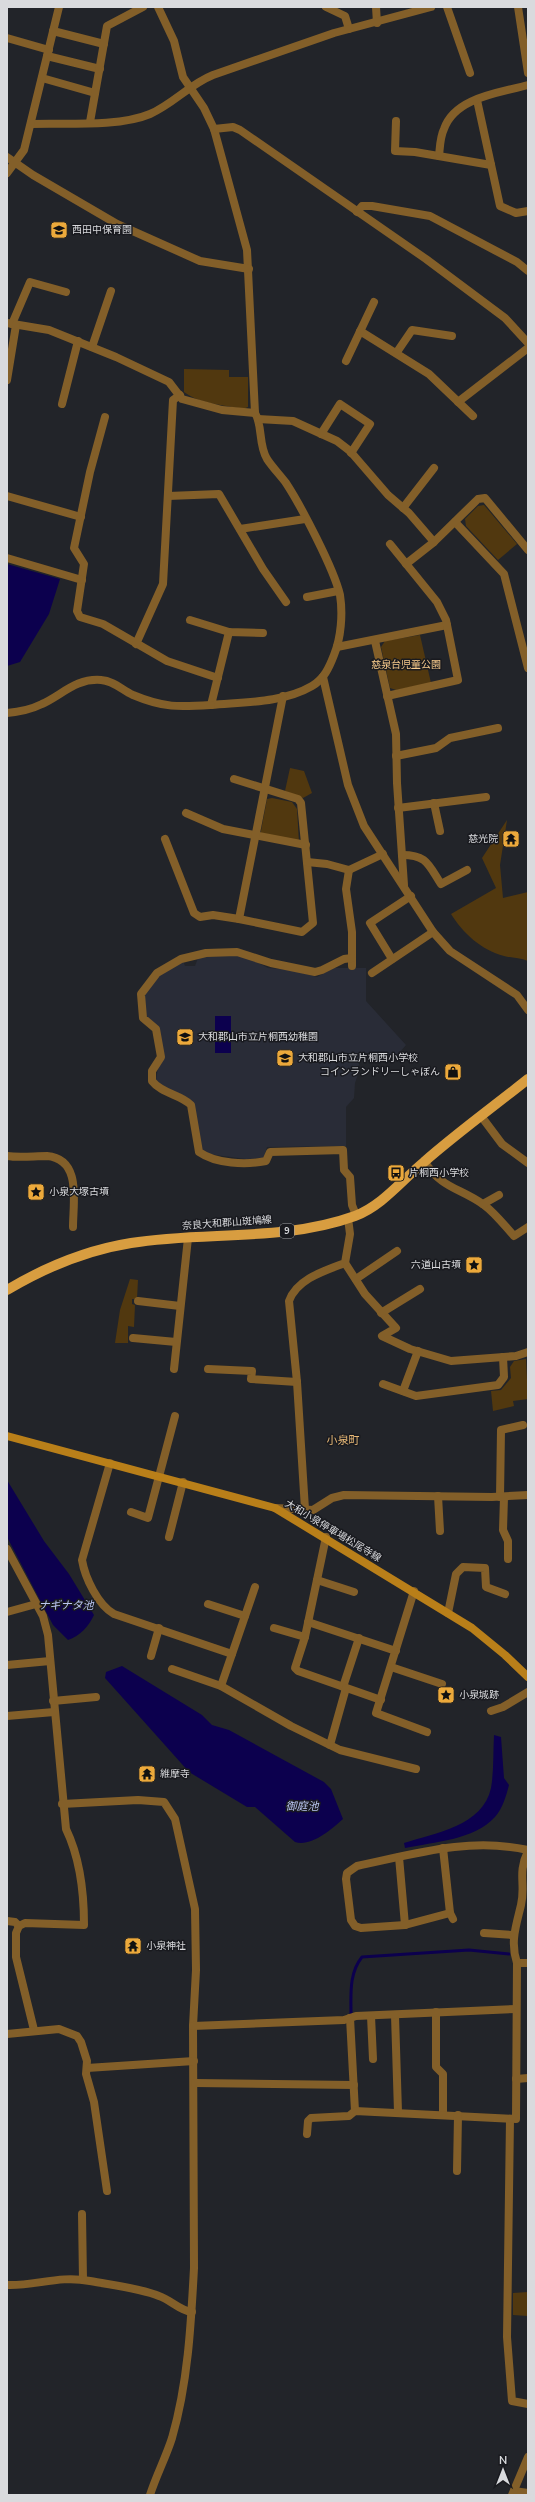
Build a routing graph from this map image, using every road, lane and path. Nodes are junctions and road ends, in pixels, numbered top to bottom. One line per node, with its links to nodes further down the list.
1 (59, 7): 12 (street)
2 (143, 7): 14 (street)
3 (158, 7): 21 (street)
4 (326, 7): 11 (street)
5 (376, 7): 9 (street)
6 (431, 7): 9 (street)
7 (448, 7): 17 (street)
8 (518, 7): 10 (street)
9 (377, 22): 11 (street)
10 (524, 29): 18 (street)
11 (349, 30): 21 (street)
12 (53, 31): 14 (street); 15 (street)
13 (7, 38): 15 (street)
14 (104, 44): 16 (street)
15 (48, 53): 16 (street); 19 (street)
16 (100, 69): 22 (street)
17 (470, 73)
18 (528, 74)
19 (42, 78): 22 (street); 26 (street)
20 (528, 85): 23 (street)
21 (189, 88): 25 (street); 27 (street)
22 (96, 93): 25 (street)
23 (477, 100): 28 (street); 30 (street)
24 (396, 121): 28 (street)
25 (90, 122): 26 (street)
26 (31, 124): 29 (street)
27 (214, 129): 33 (street); 34 (street)
28 (439, 156): 30 (street)
29 (10, 160): 31 (street); 34 (street)
30 (491, 165): 32 (street)
31 (7, 173)
32 (528, 211)
33 (357, 212): 35 (street); 43 (street)
34 (249, 269): 52 (street)
35 (528, 271)
36 (111, 291): 44 (street)
37 (66, 292): 39 (street)
38 (374, 302): 40 (street)
39 (12, 324): 42 (street); 48 (street)
40 (360, 331): 46 (street); 47 (street)
41 (452, 336): 46 (street)
42 (78, 341): 44 (street); 51 (street)
43 (528, 344)
44 (92, 347): 49 (street)
45 (528, 348): 50 (street)
46 (396, 352): 50 (street)
47 (346, 360)
48 (7, 380)
49 (180, 395): 52 (street); 59 (street)
50 (458, 402): 53 (street)
51 (62, 404)
52 (257, 416): 55 (street); 62 (street)
53 (474, 416)
54 (105, 417): 61 (street)
55 (321, 434): 56 (street); 56 (street)
56 (351, 453): 60 (street)
57 (434, 468): 60 (street)
58 (7, 496): 61 (street)
59 (168, 496): 64 (street); 79 (street)
60 (403, 508): 65 (street)
61 (81, 517): 70 (street)
62 (305, 519): 64 (street); 71 (street)
63 (455, 522): 65 (street); 67 (street); 81 (street)
64 (240, 528): 73 (street)
65 (434, 542): 69 (street)
66 (390, 544): 69 (street)
67 (528, 550)
68 (7, 558): 70 (street)
69 (406, 564): 75 (street)
70 (82, 580): 79 (street)
71 (338, 591): 72 (street); 80 (street)
72 (307, 597)
73 (286, 602)
74 (190, 620): 76 (street)
75 (447, 625): 78 (street); 86 (street)
76 (229, 632): 77 (street); 84 (street)
77 (263, 633)
78 (375, 640): 80 (street); 86 (street)
79 (136, 644): 84 (street)
80 (337, 648): 83 (street)
81 (526, 652): 82 (street)
82 (528, 668)
83 (323, 677): 85 (street); 101 (street)
84 (218, 678): 87 (street)
85 (283, 696): 87 (street); 92 (street)
86 (387, 696): 90 (street)
87 (211, 705): 88 (street)
88 (7, 713)
89 (498, 728): 90 (street)
90 (396, 756): 95 (street)
91 (234, 779): 92 (street)
92 (265, 789): 98 (street); 100 (street)
93 (486, 797): 94 (street)
94 (434, 803): 95 (street); 97 (street)
95 (398, 808): 102 (street)
96 (186, 813): 98 (street)
97 (440, 831)
98 (255, 836): 100 (street); 108 (street)
99 (165, 838): 108 (street)
100 (306, 846): 103 (street)
101 (383, 854): 104 (street); 106 (street)
102 (402, 855): 105 (street); 106 (street)
103 (307, 862): 104 (street); 108 (street)
104 (349, 870): 120 (street)
105 (467, 870)
106 (404, 886): 107 (street)
107 (406, 899): 109 (street); 110 (street)
108 (239, 918)
109 (429, 934): 110 (street); 112 (street)
110 (392, 959): 111 (street)
111 (372, 973)
112 (528, 1010)
113 (528, 1079): 114 (main road, 奈良大和郡山斑鳩線 / 9)
114 (481, 1116): 116 (main road, 奈良大和郡山斑鳩線 / 9); 117 (street)
115 (7, 1156): 121 (street)
116 (424, 1161): 119 (street); 120 (main road, 奈良大和郡山斑鳩線 / 9)
117 (528, 1163)
118 (498, 1195): 119 (street)
119 (483, 1204): 122 (street)
120 (352, 1217): 123 (main road, 奈良大和郡山斑鳩線 / 9); 125 (street)
121 (73, 1227)
122 (528, 1227)
123 (188, 1238): 128 (main road, 奈良大和郡山斑鳩線 / 9); 130 (street)
124 (397, 1251): 126 (street)
125 (345, 1263): 126 (street); 139 (street)
126 (356, 1279): 131 (street)
127 (420, 1289): 131 (street)
128 (7, 1290)
129 (138, 1302): 130 (street)
130 (180, 1306): 133 (street)
131 (381, 1313): 134 (street)
132 (133, 1338): 133 (street)
133 (176, 1342): 137 (street)
134 (418, 1351): 136 (street); 141 (street)
135 (528, 1352): 136 (street)
136 (503, 1357): 141 (street)
137 (174, 1369)
138 (208, 1369): 139 (street)
139 (297, 1382): 152 (street)
140 (383, 1384): 141 (street)
141 (404, 1391)
142 (175, 1416): 146 (street)
143 (523, 1425): 150 (street)
144 (7, 1436): 145 (main road, 大和小泉停車場松尾寺線)
145 (110, 1463): 146 (main road, 大和小泉停車場松尾寺線); 171 (street)
146 (160, 1476): 147 (main road, 大和小泉停車場松尾寺線); 153 (street)
147 (183, 1482): 151 (main road, 大和小泉停車場松尾寺線); 155 (street)
148 (528, 1495): 150 (street)
149 (438, 1496): 150 (street); 152 (street); 154 (street)
150 (502, 1497): 159 (street)
151 (275, 1508): 152 (street); 156 (main road, 大和小泉停車場松尾寺線)
152 (305, 1509)
153 (131, 1512)
154 (440, 1531)
155 (169, 1537)
156 (326, 1537): 160 (street); 162 (main road, 大和小泉停車場松尾寺線)
157 (7, 1549): 158 (street)
158 (9, 1559): 165 (street)
159 (508, 1559)
160 (317, 1580): 163 (street); 170 (street)
161 (255, 1587): 169 (street)
162 (414, 1591): 168 (main road, 大和小泉停車場松尾寺線); 175 (street)
163 (354, 1592)
164 (505, 1594): 168 (street)
165 (36, 1604): 167 (street); 178 (street)
166 (208, 1604): 169 (street)
167 (7, 1612)
168 (448, 1613): 182 (main road, 大和小泉停車場松尾寺線)
169 (245, 1616): 176 (street)
170 (308, 1622): 173 (street); 174 (street)
171 (159, 1628): 176 (street); 177 (street)
172 (274, 1628): 173 (street)
173 (305, 1638): 185 (street)
174 (359, 1638): 175 (street); 185 (street)
175 (396, 1651): 180 (street)
176 (232, 1654): 184 (street)
177 (151, 1656)
178 (50, 1661): 179 (street); 189 (street)
179 (7, 1665)
180 (391, 1667): 183 (street); 188 (street)
181 (172, 1669): 184 (street)
182 (528, 1677)
183 (442, 1684)
184 (221, 1686): 194 (street)
185 (345, 1688): 188 (street); 194 (street)
186 (528, 1692): 190 (street)
187 (96, 1697): 189 (street)
188 (381, 1700): 193 (street)
189 (53, 1701): 191 (street)
190 (491, 1710)
191 (54, 1712): 192 (street); 196 (street)
192 (7, 1716)
193 (427, 1732)
194 (330, 1746): 195 (street)
195 (416, 1769)
196 (62, 1804): 203 (street); 213 (street)
197 (443, 1848): 198 (street); 199 (street); 202 (street)
198 (528, 1850): 200 (street)
199 (399, 1857): 202 (street); 202 (street)
200 (524, 1905): 205 (street)
201 (7, 1921): 203 (street)
202 (405, 1925)
203 (19, 1926): 214 (street)
204 (484, 1933): 205 (street)
205 (513, 1935): 206 (street)
206 (517, 1963): 207 (street); 208 (street)
207 (528, 1963)
208 (516, 2009): 209 (street); 219 (street)
209 (436, 2012): 210 (street); 225 (street)
210 (395, 2015): 211 (street); 224 (street)
211 (371, 2016): 212 (street); 216 (street)
212 (350, 2018): 213 (street); 222 (street)
213 (193, 2026): 217 (street)
214 (34, 2030): 215 (street); 218 (street)
215 (7, 2034)
216 (373, 2060)
217 (194, 2061): 218 (street); 221 (street)
218 (87, 2068): 230 (street)
219 (516, 2078): 220 (street); 227 (street)
220 (528, 2078)
221 (195, 2083): 222 (street); 234 (street)
222 (354, 2085): 223 (street)
223 (355, 2111): 224 (street); 228 (street)
224 (398, 2112): 225 (street)
225 (443, 2114): 226 (street)
226 (458, 2115): 227 (street); 229 (street)
227 (510, 2119): 235 (street)
228 (307, 2134)
229 (457, 2172)
230 (107, 2191)
231 (82, 2214): 232 (street)
232 (83, 2280): 233 (street); 234 (street)
233 (7, 2285)
234 (192, 2312): 239 (street)
235 (528, 2404)
236 (528, 2457): 237 (street)
237 (513, 2493): 238 (street)
238 (528, 2493)
239 (150, 2495)

